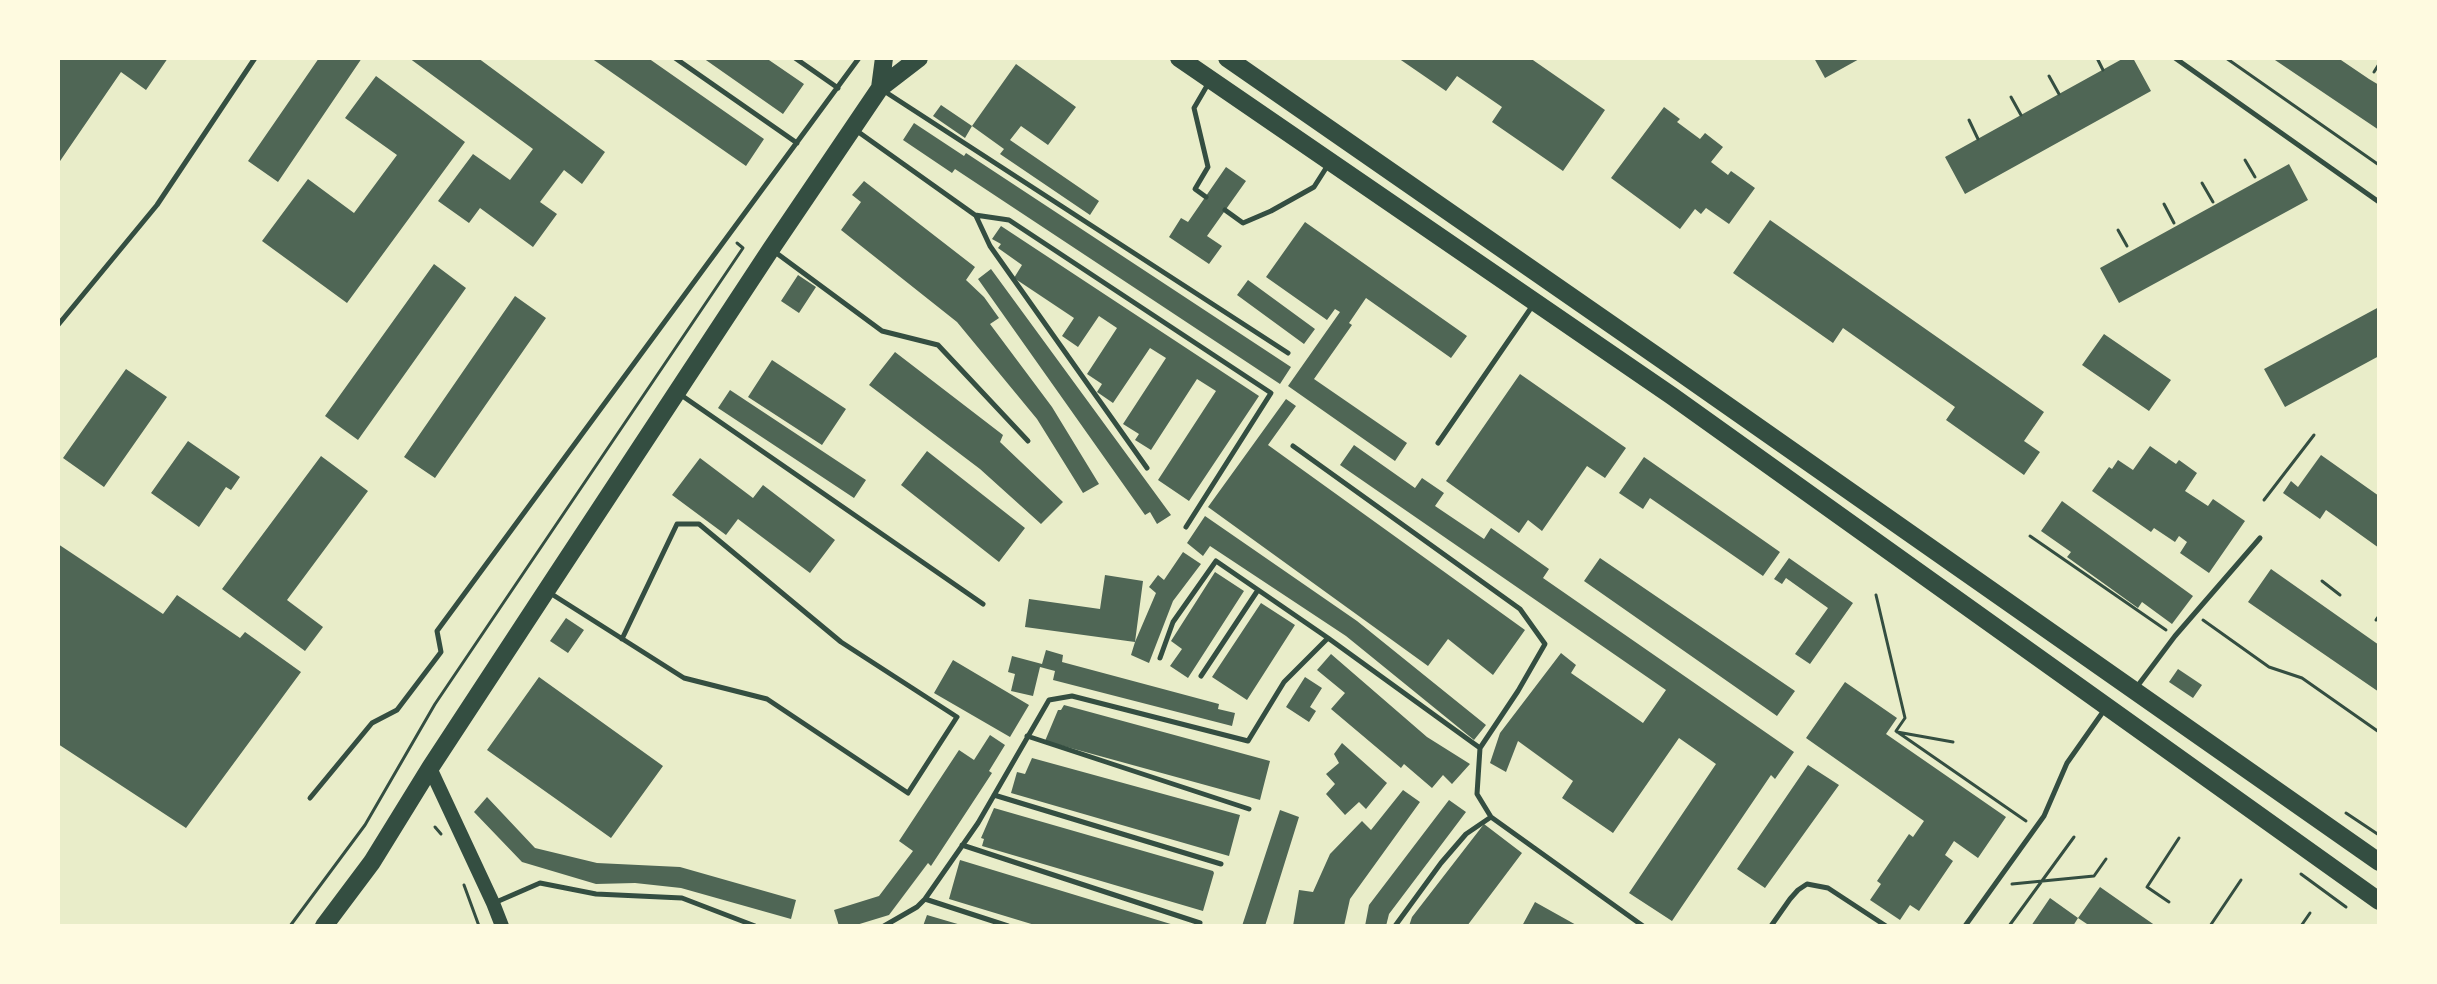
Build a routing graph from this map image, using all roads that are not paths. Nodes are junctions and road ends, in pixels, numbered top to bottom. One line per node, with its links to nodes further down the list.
1 (255, 58): 22 (lane)
2 (675, 58): 14 (lane)
3 (795, 58): 11 (lane)
4 (859, 58): 11 (lane)
5 (884, 58): 12 (main road)
6 (919, 58): 12 (main road)
7 (1179, 58): 10 (main road)
8 (1227, 58): 38 (main road)
9 (2175, 58): 17 (lane)
10 (1211, 80): 15 (main road); 16 (lane)
11 (838, 88): 14 (lane)
12 (880, 88): 13 (main road); 23 (lane)
13 (853, 128): 19 (lane); 20 (main road)
14 (797, 143): 44 (lane)
15 (1330, 162): 18 (lane); 21 (main road)
16 (1206, 197)
17 (2379, 202)
18 (1225, 210)
19 (975, 215): 28 (lane); 29 (lane)
20 (771, 249): 24 (main road); 25 (lane)
21 (1535, 302): 26 (lane); 39 (main road)
22 (58, 325)
23 (1288, 353)
24 (677, 392): 32 (main road); 33 (lane)
25 (1028, 441)
26 (1438, 443)
27 (1293, 446): 41 (lane)
28 (1147, 468)
29 (1186, 527)
30 (2260, 538): 38 (lane)
31 (1258, 590): 34 (lane); 36 (lane); 37 (lane)
32 (546, 591): 35 (lane); 42 (main road)
33 (983, 604)
34 (1328, 638): 40 (lane); 41 (lane)
35 (622, 639): 35 (lane)
36 (1160, 658)
37 (1201, 676)
38 (2134, 691): 48 (main road)
39 (2107, 707): 51 (main road); 63 (lane)
40 (1027, 736): 43 (lane); 45 (lane)
41 (1480, 748): 46 (lane)
42 (430, 768): 52 (street); 54 (main road)
43 (994, 795): 47 (lane); 49 (lane)
44 (310, 798)
45 (1249, 809)
46 (1491, 817): 59 (lane); 60 (lane)
47 (962, 845): 50 (lane); 53 (lane)
48 (2379, 862)
49 (1221, 864)
50 (925, 899): 57 (lane); 58 (lane)
51 (2379, 901)
52 (493, 903): 55 (street); 56 (lane)
53 (1200, 923)
54 (324, 926)
55 (502, 926)
56 (755, 926)
57 (884, 926)
58 (1008, 926)
59 (1395, 926)
60 (1643, 926)
61 (1771, 926): 62 (lane)
62 (1886, 926)
63 (1965, 926)

